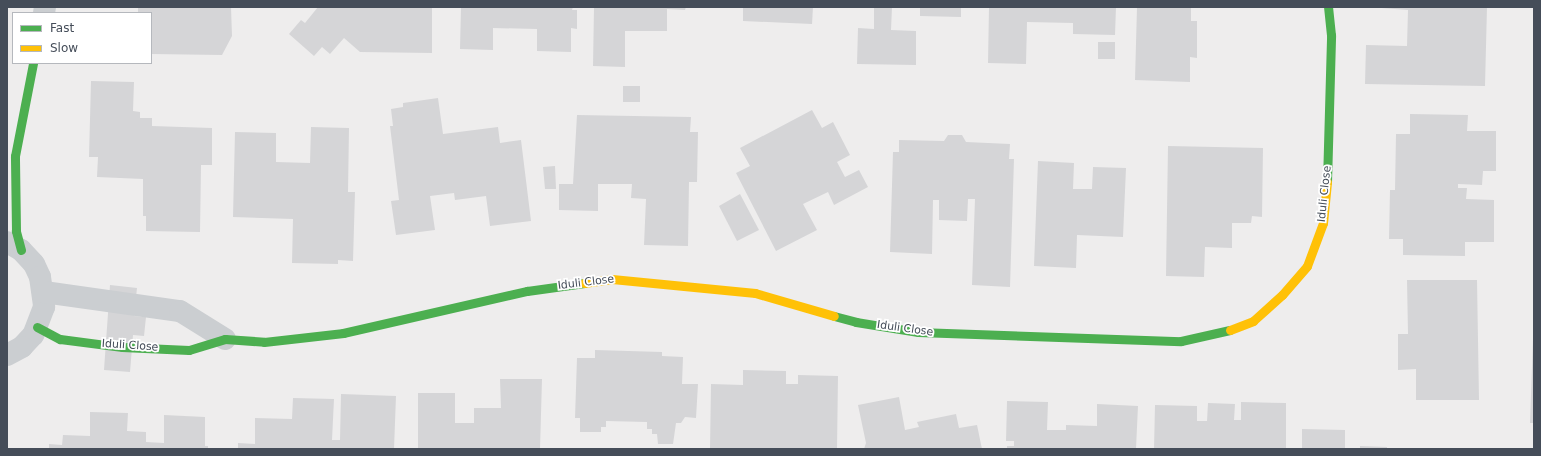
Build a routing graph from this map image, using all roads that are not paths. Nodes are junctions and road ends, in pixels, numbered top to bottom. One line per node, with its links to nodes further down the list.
1 (1328, 7): 7 (street, Iduli Close)
2 (34, 64): 3 (street)
3 (11, 162): 4 (street)
4 (14, 246): 5 (street)
5 (44, 292): 6 (street); 7 (street, Iduli Close)
6 (37, 327): 7 (street, Iduli Close); 8 (street)
7 (225, 339)
8 (7, 355)

